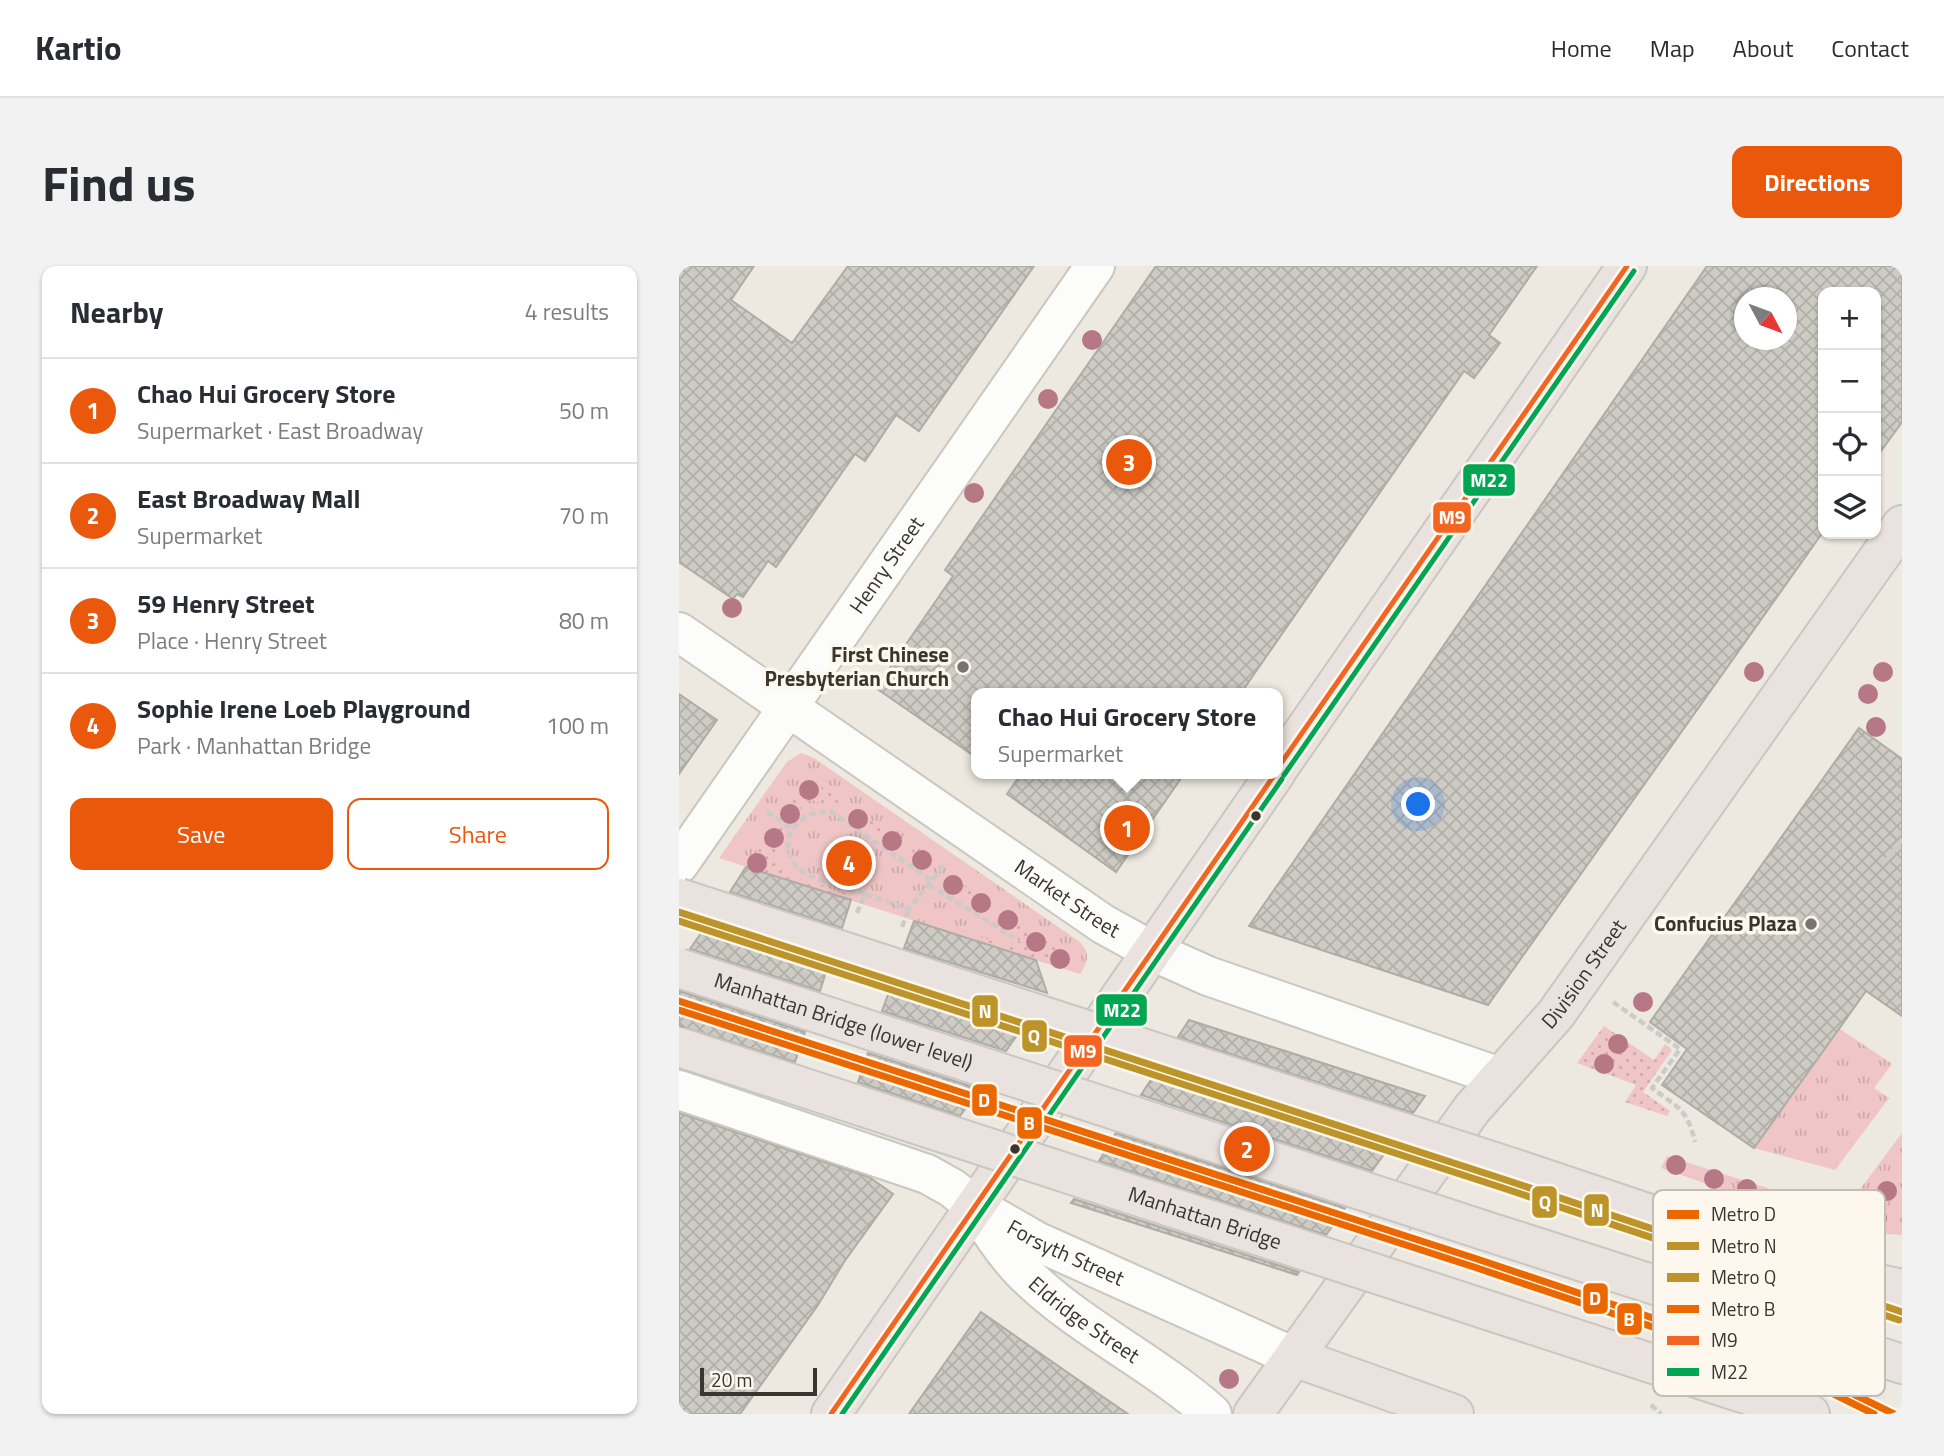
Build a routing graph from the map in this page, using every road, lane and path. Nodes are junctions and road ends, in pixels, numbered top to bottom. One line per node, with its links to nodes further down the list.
1 (1095, 266): 5 (street, Henry Street)
2 (1627, 266): 6 (main road)
3 (1902, 525): 25 (main road, Division Street)
4 (679, 632): 5 (street, Market Street)
5 (789, 708): 11 (street, Henry Street); 21 (street, Market Street)
6 (1283, 762)
7 (1271, 779): 21 (main road)
8 (767, 812): 9 (path)
9 (792, 828): 14 (path); 15 (path)
10 (1902, 839): 12 (path)
11 (682, 853)
12 (1886, 861)
13 (946, 864): 14 (path)
14 (931, 883): 17 (path); 20 (path)
15 (865, 894): 17 (path); 18 (path)
16 (679, 898): 29 (main road, bridge)
17 (909, 909): 19 (path)
18 (857, 913)
19 (902, 927)
20 (1013, 937)
21 (1152, 951): 25 (street, Market Street); 28 (main road)
22 (679, 968): 30 (main road, Manhattan Bridge (lower level), bridge)
23 (1610, 999): 27 (path)
24 (679, 1047): 33 (main road, Manhattan Bridge, bridge)
25 (1500, 1077): 31 (main road, Division Street)
26 (679, 1090): 28 (street, Forsyth Street)
27 (1695, 1142)
28 (975, 1206): 31 (street, Forsyth Street); 36 (main road); 37 (street, Eldridge Street)
29 (1653, 1215)
30 (1653, 1284)
31 (1294, 1357): 38 (main road, Division Street); 39 (main road, Forsyth Street)
32 (1885, 1359): 34 (main road, Manhattan Bridge (lower level), bridge)
33 (1653, 1364)
34 (1902, 1364)
35 (1752, 1396): 40 (main road, Manhattan Bridge, bridge)
36 (831, 1414)
37 (1212, 1414)
38 (1253, 1414)
39 (1454, 1414)
40 (1810, 1414)

